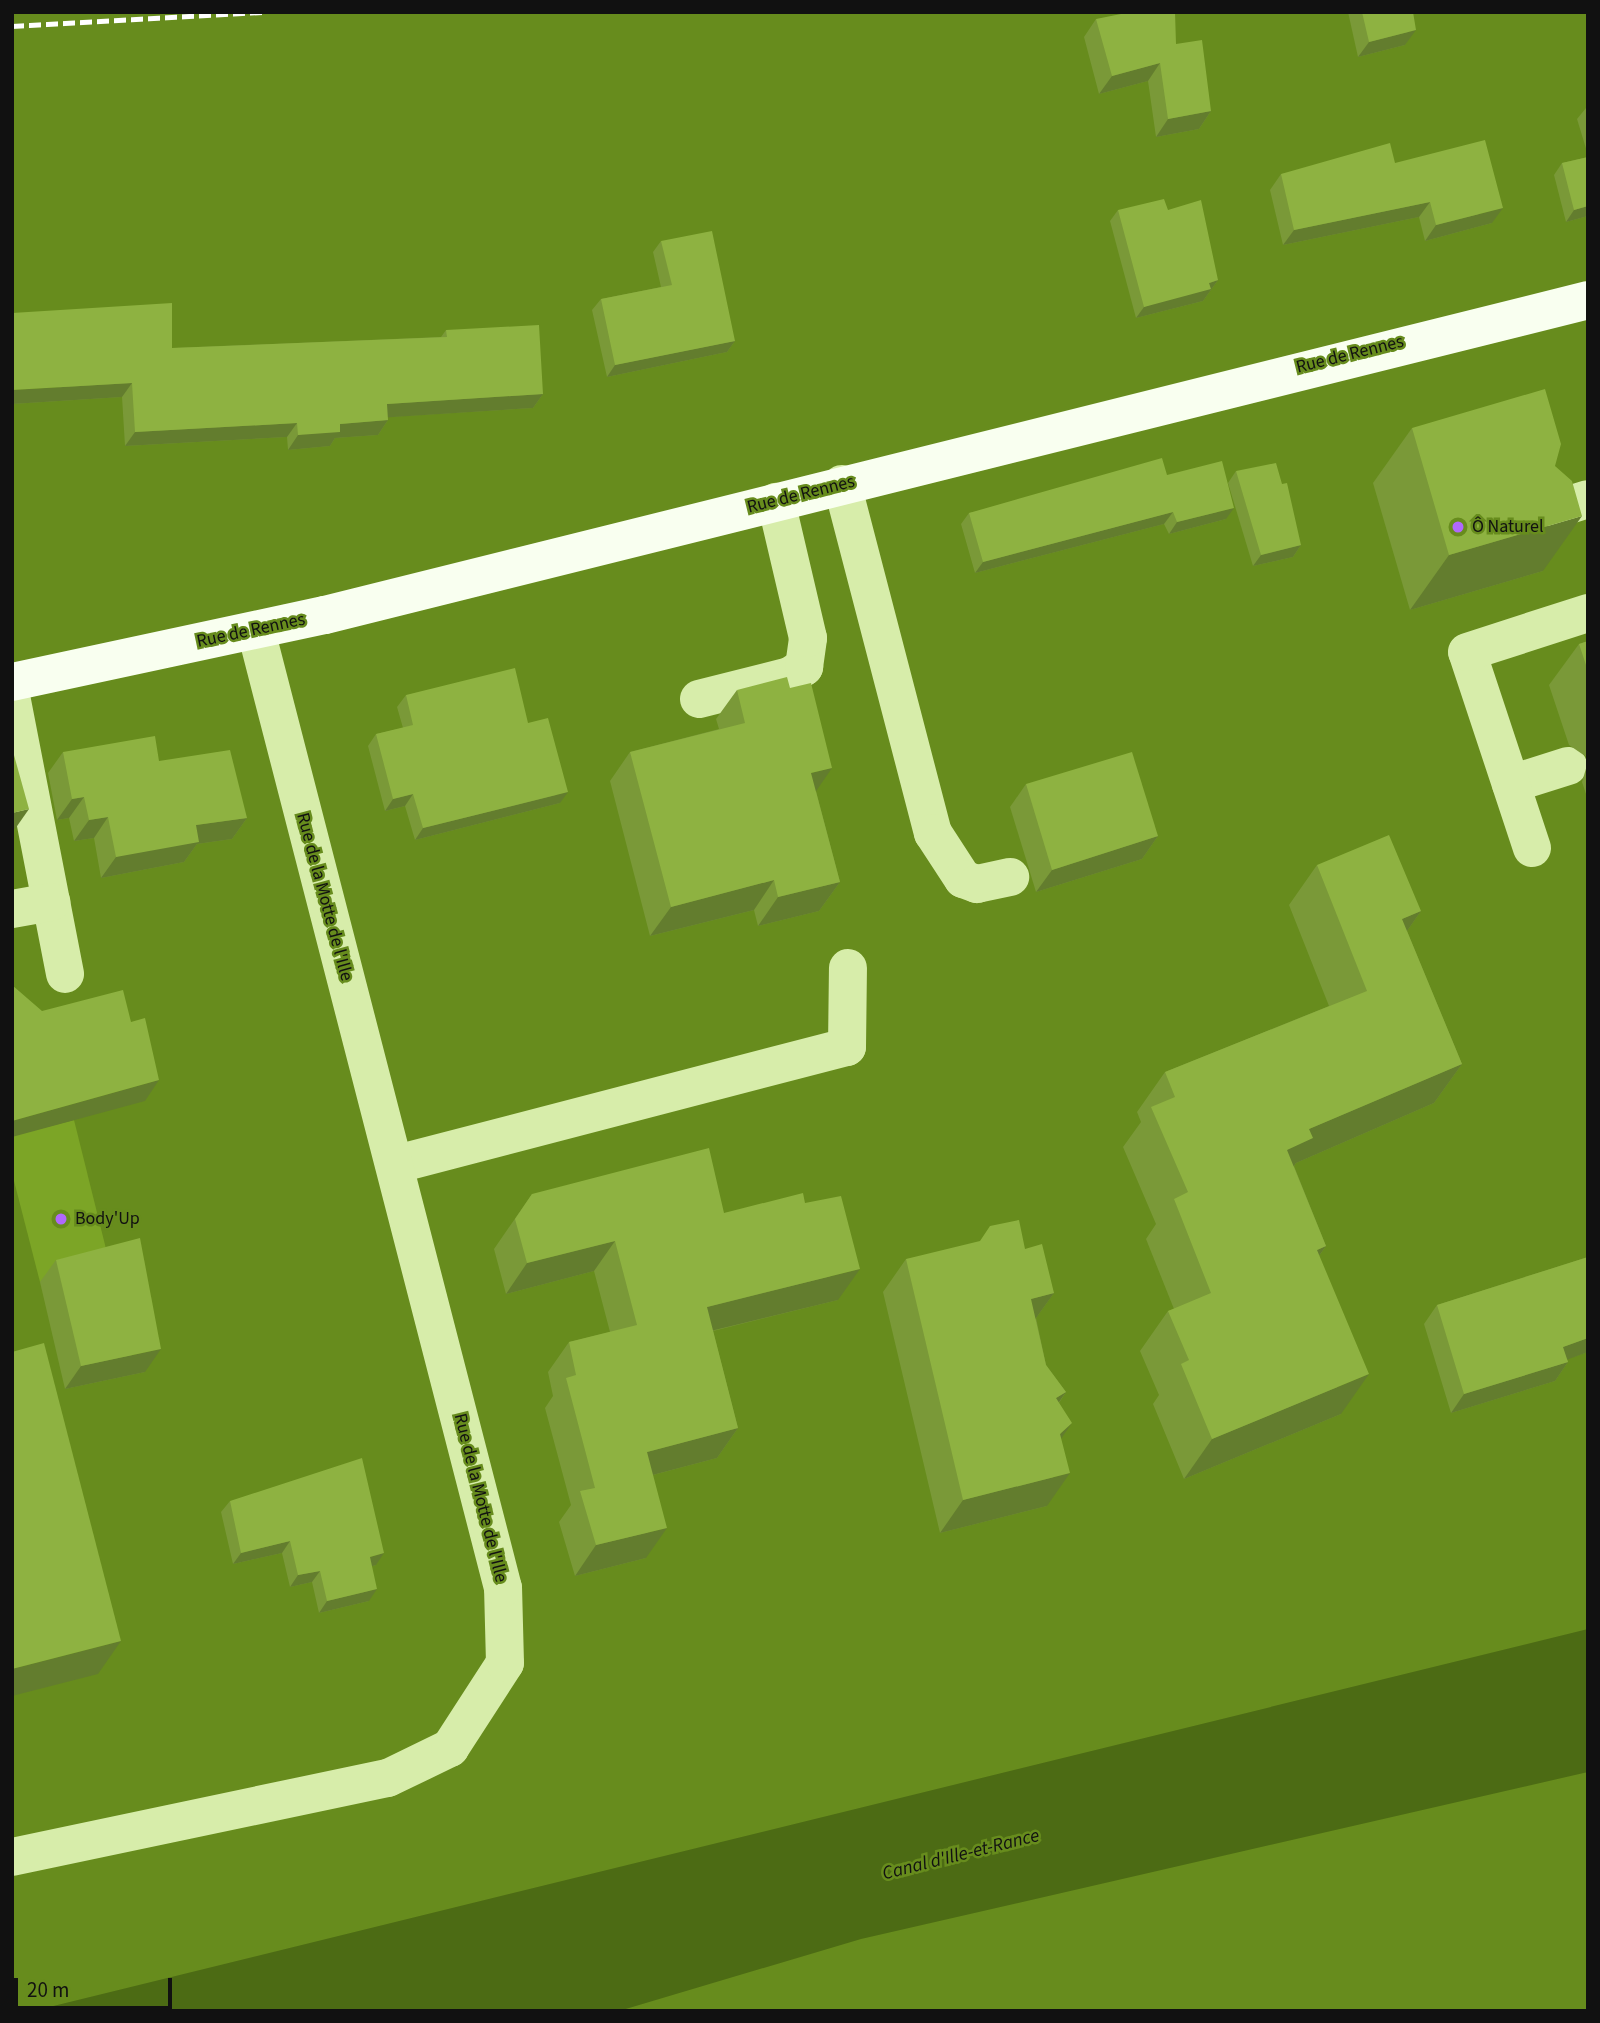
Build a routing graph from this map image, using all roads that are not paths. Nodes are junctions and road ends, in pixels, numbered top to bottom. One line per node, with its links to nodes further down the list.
1 (1588, 300): 2 (main road, Rue de Rennes)
2 (842, 484): 4 (main road, Rue de Rennes); 14 (street)
3 (1588, 499): 5 (street)
4 (776, 502): 7 (main road, Rue de Rennes); 9 (street)
5 (1537, 515)
6 (1588, 613): 12 (street)
7 (256, 631): 8 (main road, Rue de Rennes); 19 (street, Rue de la Motte de l'Ille)
8 (12, 682)
9 (699, 699)
10 (12, 701): 15 (street)
11 (1568, 766): 12 (street)
12 (1511, 784): 13 (street)
13 (1532, 848)
14 (1010, 877)
15 (51, 902): 16 (street); 18 (street)
16 (12, 909)
17 (848, 968): 19 (street)
18 (65, 974)
19 (397, 1164): 20 (street, Rue de la Motte de l'Ille)
20 (12, 1857)

